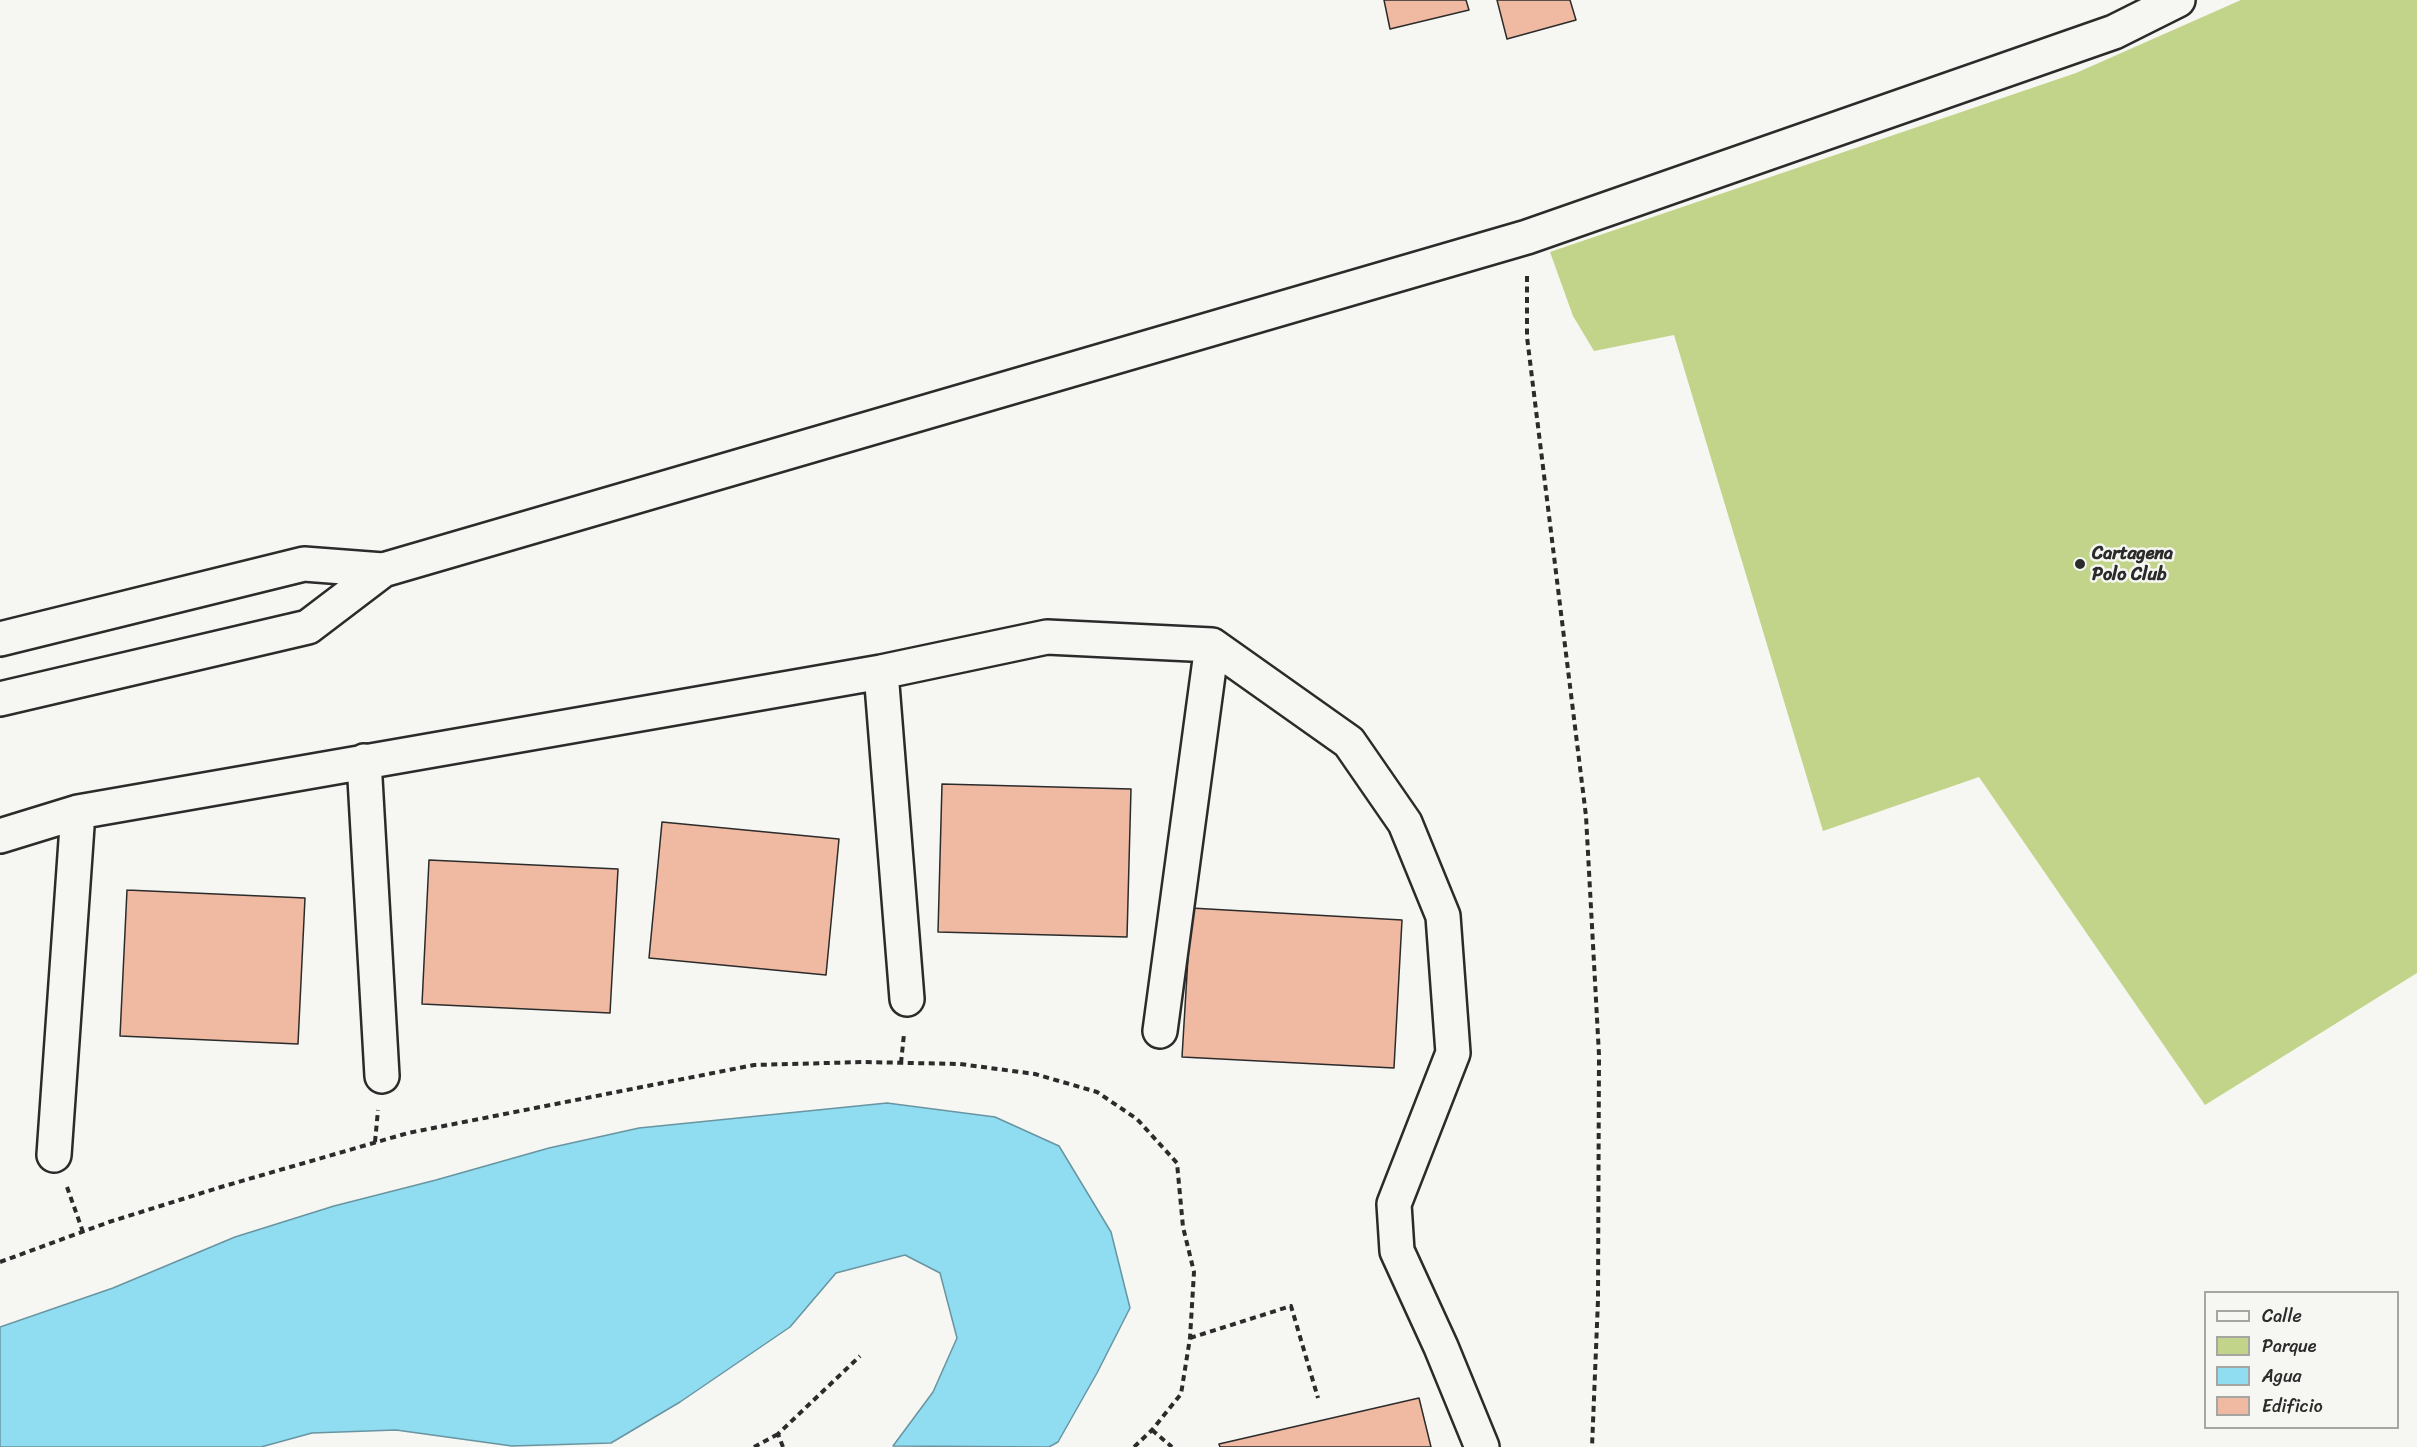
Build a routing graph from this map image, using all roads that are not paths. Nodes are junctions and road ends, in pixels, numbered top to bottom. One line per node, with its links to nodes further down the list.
1 (2178, 0): 2 (street)
2 (383, 570): 3 (street); 6 (street)
3 (0, 639)
4 (1212, 645): 5 (street); 11 (street); 14 (street)
5 (881, 672): 7 (street); 10 (street)
6 (0, 699)
7 (363, 761): 8 (street); 12 (street)
8 (78, 812): 9 (street); 13 (street)
9 (0, 836)
10 (907, 999)
11 (1160, 1030)
12 (382, 1076)
13 (54, 1155)
14 (1482, 1447)

